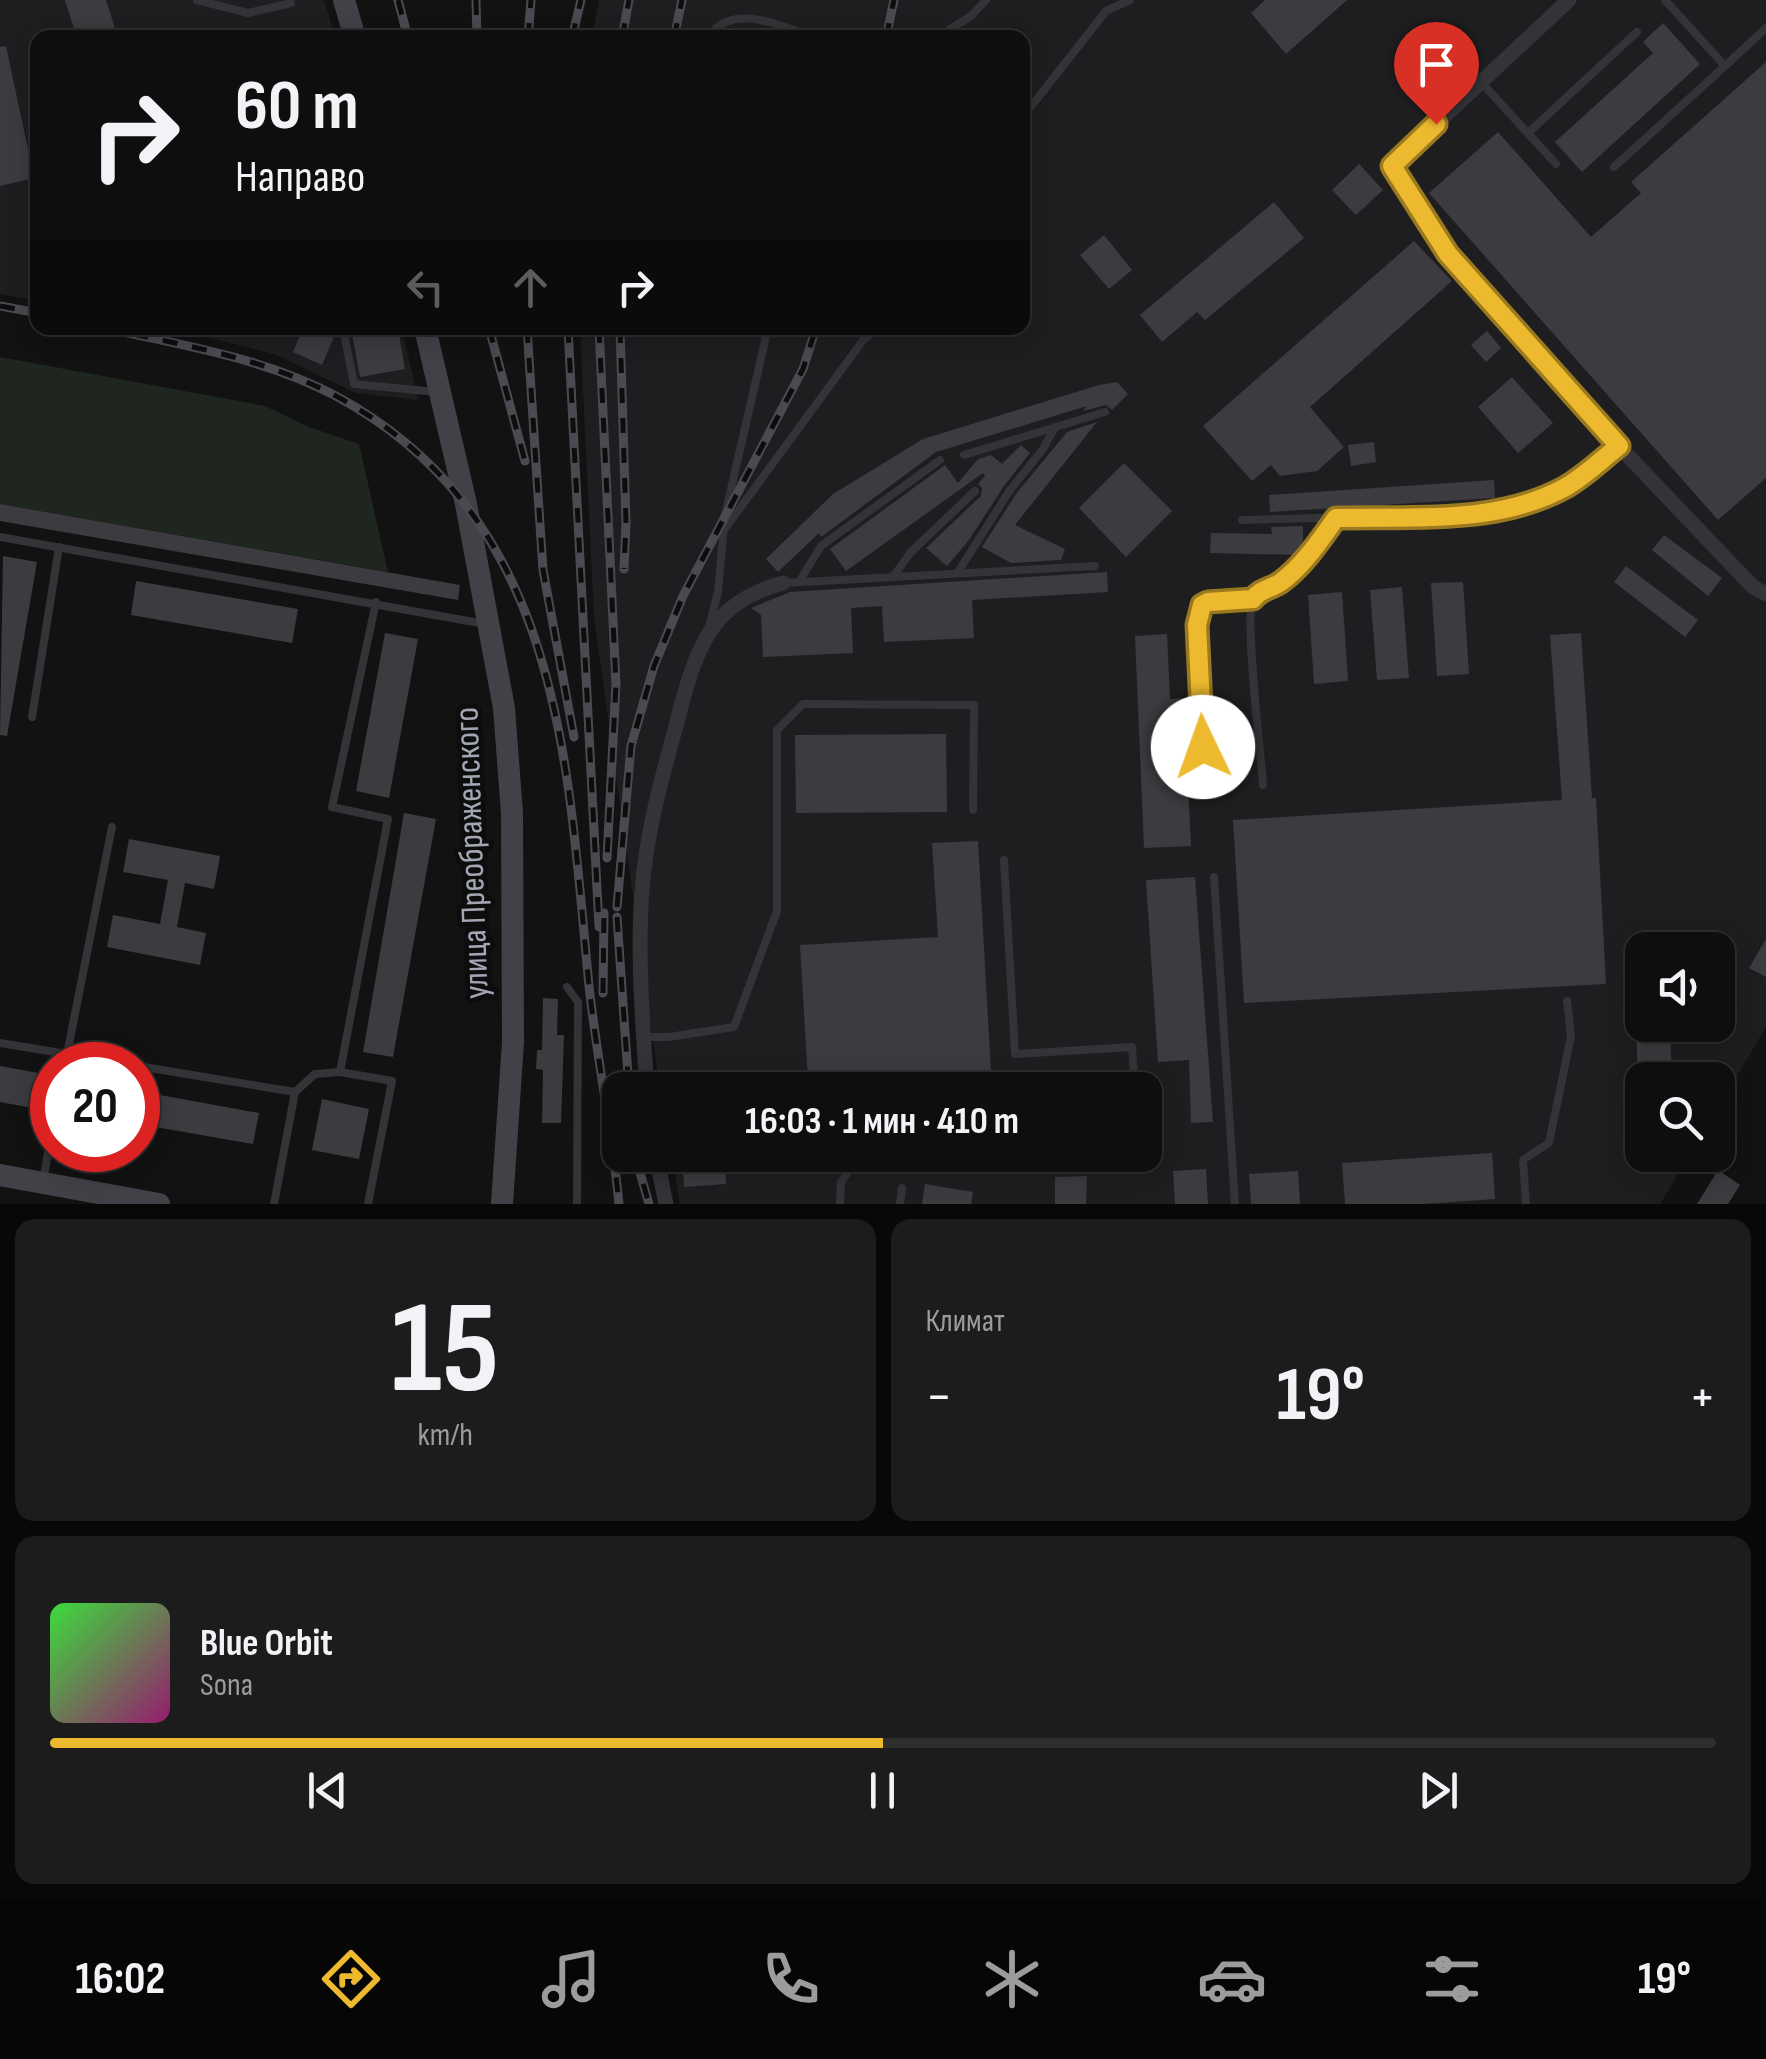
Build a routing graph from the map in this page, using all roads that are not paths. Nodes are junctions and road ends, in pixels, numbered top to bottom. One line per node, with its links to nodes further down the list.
1 (197, 0): 2 (lane)
2 (290, 0)
3 (344, 0): 10 (street)
4 (986, 0): 13 (lane)
5 (1130, 0): 17 (lane)
6 (1570, 0): 16 (street)
7 (1680, 0): 8 (lane)
8 (1668, 4): 15 (lane)
9 (1766, 28): 15 (lane)
10 (353, 30)
11 (714, 30): 12 (lane)
12 (790, 30)
13 (949, 30)
14 (1637, 32): 18 (lane)
15 (1725, 66): 20 (lane)
16 (1482, 82): 18 (lane); 28 (street)
17 (1030, 108)
18 (1528, 133): 19 (lane)
19 (1556, 164)
20 (1614, 167)
21 (344, 335): 25 (lane)
22 (427, 335): 25 (street, улица Преображенского)
23 (766, 335): 34 (lane)
24 (869, 335): 34 (lane)
25 (440, 393): 44 (street, улица Преображенского)
26 (1105, 412): 27 (lane)
27 (1055, 427): 29 (lane); 38 (lane)
28 (1619, 446): 32 (lane); 41 (street)
29 (964, 455)
30 (940, 460): 40 (lane)
31 (975, 491): 39 (lane)
32 (1336, 518): 33 (lane); 42 (lane)
33 (1242, 520)
34 (724, 530): 45 (lane)
35 (0, 537): 36 (lane)
36 (59, 547): 43 (lane); 46 (lane)
37 (1094, 566): 38 (lane)
38 (958, 572): 39 (lane)
39 (893, 577): 40 (lane)
40 (791, 583): 45 (street)
41 (1766, 594)
42 (1253, 599): 47 (lane); 48 (lane)
43 (376, 602): 44 (lane); 60 (lane)
44 (490, 625): 73 (street, улица Преображенского)
45 (706, 639): 55 (street)
46 (32, 717)
47 (1203, 747)
48 (1263, 785)
49 (972, 810): 55 (lane)
50 (112, 827): 56 (lane)
51 (1004, 860): 62 (lane)
52 (1214, 877): 78 (lane)
53 (567, 987): 74 (lane)
54 (1567, 1001): 79 (lane)
55 (644, 1036): 61 (street)
56 (69, 1042)
57 (0, 1044): 58 (lane)
58 (30, 1048)
59 (160, 1069): 63 (lane)
60 (340, 1072): 63 (lane); 72 (lane)
61 (646, 1072)
62 (1133, 1072)
63 (296, 1092): 71 (lane)
64 (45, 1172): 68 (lane)
65 (659, 1172): 75 (street)
66 (848, 1172): 76 (lane)
67 (0, 1176): 68 (street)
68 (43, 1183): 70 (street)
69 (902, 1188): 77 (lane)
70 (158, 1204)
71 (274, 1204)
72 (368, 1204)
73 (502, 1204)
74 (577, 1204)
75 (666, 1204)
76 (840, 1204)
77 (900, 1204)
78 (1235, 1204)
79 (1526, 1204)

